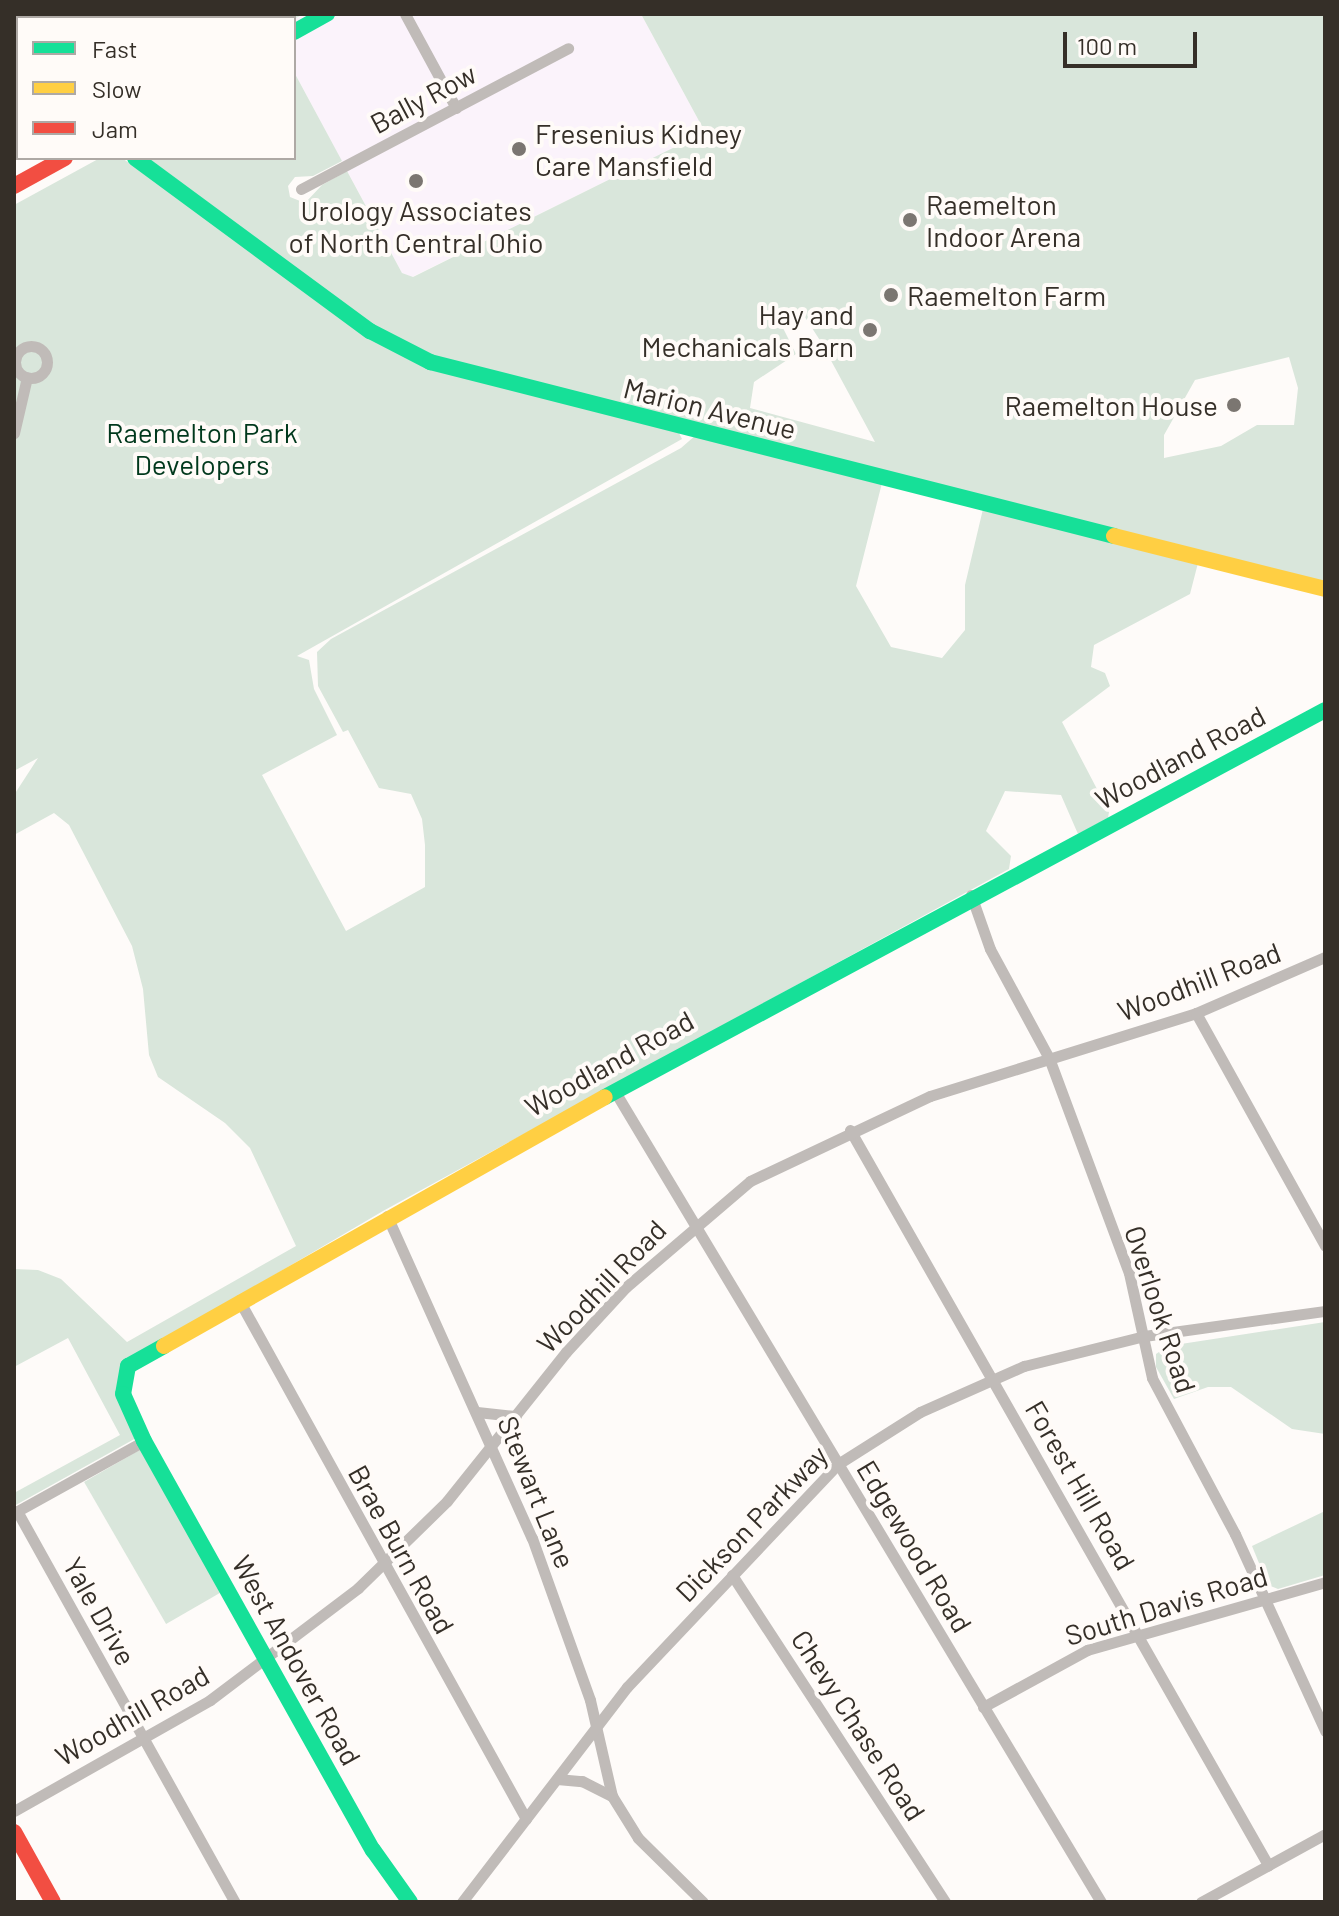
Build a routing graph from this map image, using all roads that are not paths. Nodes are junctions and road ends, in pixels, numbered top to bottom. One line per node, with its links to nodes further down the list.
1 (327, 14): 3 (street)
2 (405, 14): 5 (street)
3 (296, 31)
4 (568, 48): 5 (street, Bally Row)
5 (456, 108): 9 (street, Bally Row)
6 (61, 160): 8 (street)
7 (138, 160): 13 (street, Marion Avenue)
8 (14, 186)
9 (301, 189)
10 (16, 354): 11 (street); 11 (street)
11 (27, 377): 12 (street)
12 (14, 433)
13 (1325, 589)
14 (1325, 710): 15 (street, Woodland Road)
15 (971, 895): 18 (street, Overlook Road); 19 (street, Woodland Road)
16 (1325, 957): 17 (street, Woodhill Road)
17 (1196, 1013): 18 (street, Woodhill Road); 23 (street)
18 (1049, 1058): 20 (street, Woodhill Road); 26 (street, Overlook Road)
19 (614, 1090): 21 (street, Woodland Road); 22 (street, Edgewood Road)
20 (850, 1130): 22 (street, Woodhill Road); 27 (street, Forest Hill Road)
21 (387, 1216): 24 (street, Woodland Road); 28 (street, Stewart Lane)
22 (697, 1223): 29 (street, Woodhill Road); 32 (street, Edgewood Road)
23 (1325, 1246)
24 (239, 1300): 30 (street, Woodland Road); 34 (street, Brae Burn Road)
25 (1325, 1311): 26 (street, Dickson Parkway)
26 (1144, 1336): 27 (street, Dickson Parkway); 37 (street, Overlook Road)
27 (991, 1378): 32 (street, Dickson Parkway); 38 (street, Forest Hill Road)
28 (477, 1412): 29 (street); 31 (street, Stewart Lane)
29 (516, 1416): 31 (street, Woodhill Road)
30 (144, 1441): 33 (street); 39 (street, West Andover Road)
31 (493, 1445): 34 (street, Woodhill Road); 41 (street, Stewart Lane)
32 (838, 1464): 35 (street, Dickson Parkway); 40 (street, Edgewood Road)
33 (16, 1512): 43 (street, Yale Drive)
34 (383, 1566): 39 (street, Woodhill Road); 47 (street, Brae Burn Road)
35 (732, 1575): 41 (street, Dickson Parkway); 56 (street, Chevy Chase Road)
36 (1325, 1582): 37 (street, South Davis Road)
37 (1264, 1600): 38 (street, South Davis Road); 42 (street, Overlook Road)
38 (1138, 1633): 40 (street, South Davis Road); 50 (street, Forest Hill Road)
39 (268, 1660): 43 (street, Woodhill Road); 53 (street, West Andover Road)
40 (983, 1707): 57 (street, Edgewood Road)
41 (596, 1727): 44 (street, Dickson Parkway); 45 (street, Stewart Lane)
42 (1325, 1731)
43 (143, 1739): 46 (street, Woodhill Road); 52 (street, Yale Drive)
44 (557, 1779): 45 (street); 47 (street, Dickson Parkway)
45 (612, 1796): 55 (street, Stewart Lane)
46 (14, 1811)
47 (526, 1819): 54 (street, Dickson Parkway)
48 (14, 1832): 51 (street)
49 (1325, 1834): 50 (street)
50 (1268, 1865): 58 (street)
51 (53, 1902)
52 (235, 1902)
53 (410, 1902)
54 (462, 1902)
55 (703, 1902)
56 (945, 1902)
57 (1101, 1902)
58 (1201, 1902)

